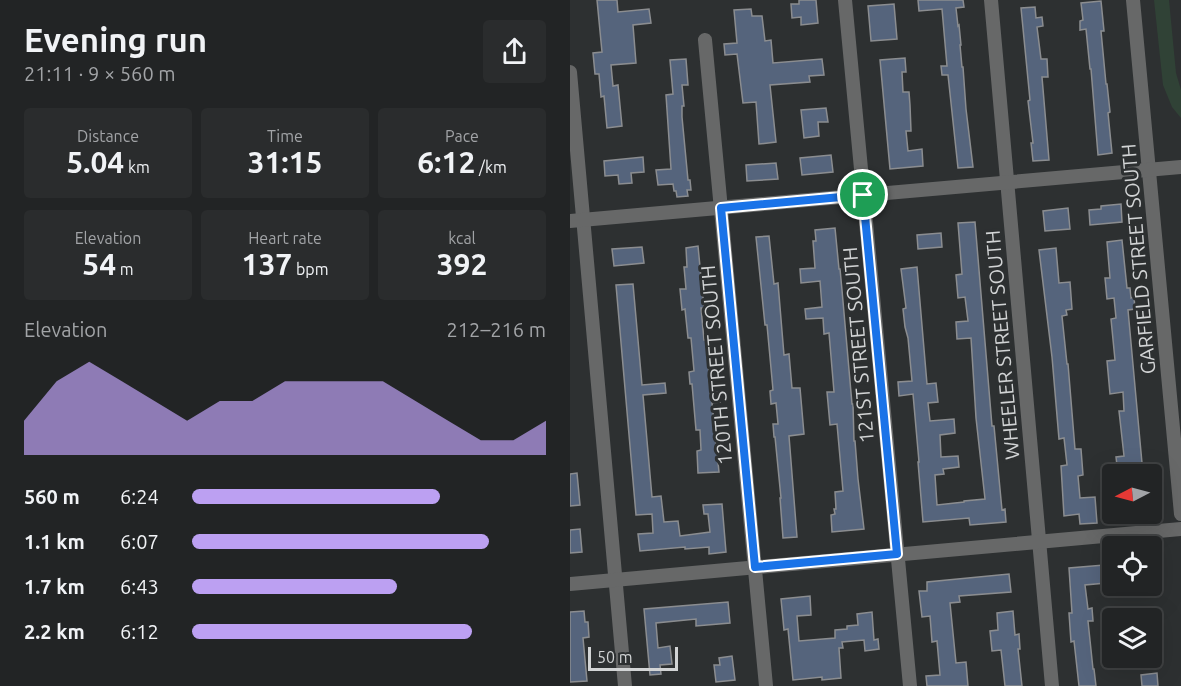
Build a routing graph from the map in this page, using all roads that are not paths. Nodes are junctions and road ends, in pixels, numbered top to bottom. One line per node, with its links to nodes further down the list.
1 (845, 0): 10 (street, 121ST STREET SOUTH)
2 (991, 0): 9 (street, WHEELER STREET SOUTH)
3 (1133, 0): 7 (street, GARFIELD STREET SOUTH)
4 (705, 40): 11 (street, 120TH STREET SOUTH)
5 (570, 72): 12 (street)
6 (1181, 167): 7 (street)
7 (1149, 169): 8 (street); 9 (street); 13 (street, GARFIELD STREET SOUTH)
8 (1181, 176)
9 (1007, 182): 10 (street); 15 (street, WHEELER STREET SOUTH)
10 (863, 195): 11 (street); 16 (street, 121ST STREET SOUTH)
11 (721, 208): 12 (street); 17 (street, 120TH STREET SOUTH)
12 (577, 221): 18 (street)
13 (1181, 514)
14 (1181, 529): 15 (street)
15 (1040, 541): 16 (street); 23 (street, WHEELER STREET SOUTH)
16 (897, 554): 17 (street); 22 (street, 121ST STREET SOUTH)
17 (755, 567): 18 (street); 21 (street, 120TH STREET SOUTH)
18 (615, 580): 19 (street); 20 (street)
19 (570, 584)
20 (625, 686)
21 (766, 686)
22 (910, 686)
23 (1052, 686)

